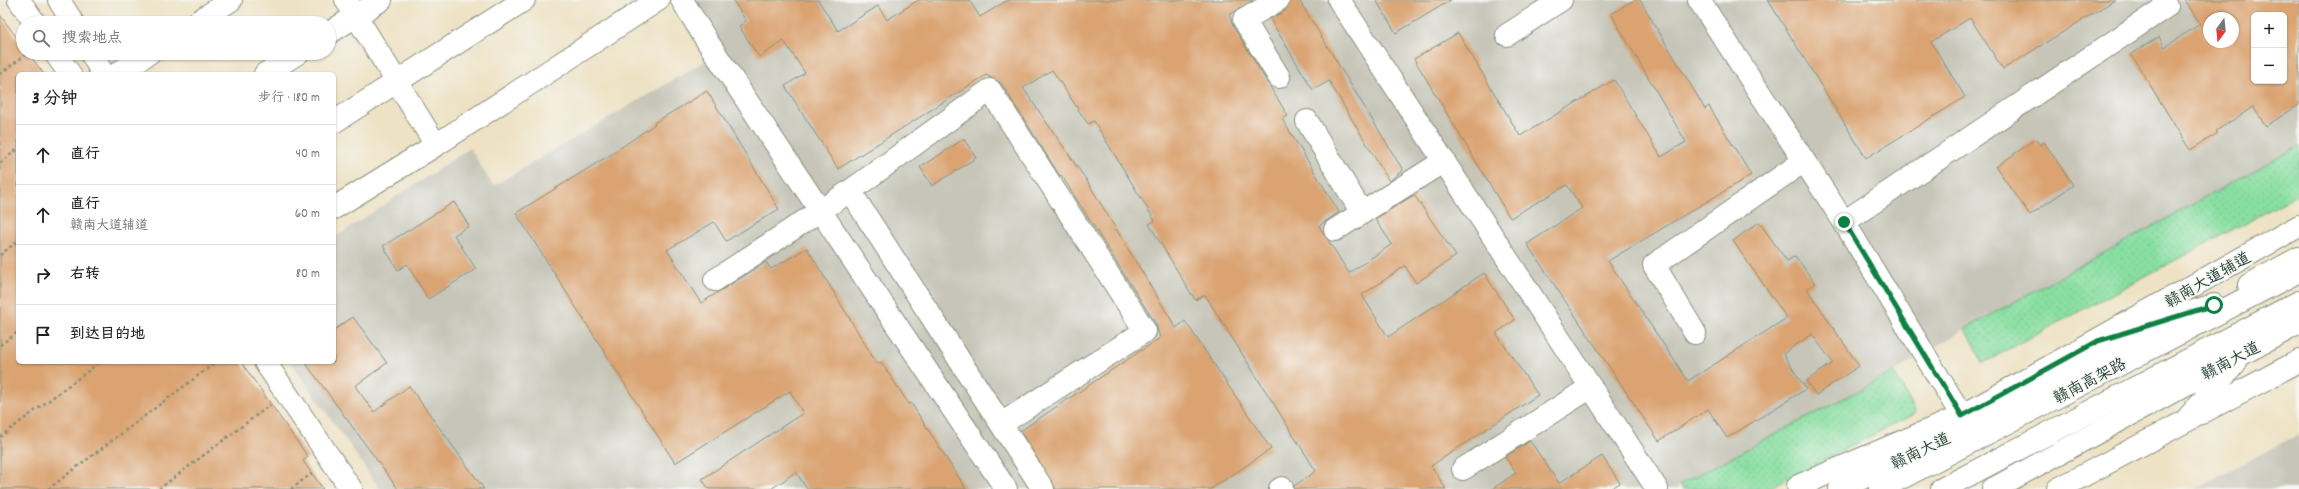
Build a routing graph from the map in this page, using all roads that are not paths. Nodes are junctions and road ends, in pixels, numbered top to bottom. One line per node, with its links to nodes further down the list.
1 (20, 0): 14 (main road)
2 (59, 0): 15 (main road)
3 (231, 0): 16 (main road)
4 (381, 0): 13 (main road)
5 (524, 0): 28 (main road)
6 (658, 0): 31 (main road)
7 (682, 0): 36 (main road)
8 (1278, 0): 27 (main road)
9 (1339, 0): 32 (main road)
10 (1561, 0): 18 (main road)
11 (1699, 0): 33 (main road)
12 (2164, 0): 38 (main road)
13 (351, 8): 17 (main road); 28 (main road)
14 (30, 16)
15 (69, 16)
16 (207, 16)
17 (336, 25)
18 (1507, 35)
19 (60, 60): 23 (main road)
20 (95, 60): 24 (main road)
21 (138, 60): 25 (main road)
22 (287, 60): 26 (main road)
23 (69, 72)
24 (102, 72)
25 (120, 72)
26 (268, 72)
27 (1279, 77)
28 (396, 81): 29 (main road); 31 (main road)
29 (336, 121)
30 (1307, 122): 37 (main road)
31 (436, 145): 35 (main road)
32 (1444, 161): 37 (main road); 52 (main road)
33 (1804, 161): 38 (main road); 47 (main road)
34 (850, 191): 36 (main road); 55 (main road); 55 (main road)
35 (336, 207)
36 (820, 211): 43 (main road); 59 (main road)
37 (1362, 213): 40 (main road)
38 (1844, 222): 53 (main road)
39 (2299, 226): 48 (main road, 赣南大道辅道)
40 (1335, 230)
41 (2299, 258): 45 (main road, 赣南大道)
42 (2299, 271): 64 (main road, 赣南高架路)
43 (715, 280)
44 (2299, 302): 65 (main road, 赣南高架路)
45 (2214, 305): 48 (main road); 63 (main road, 赣南大道)
46 (2299, 323): 49 (main road, 赣南大道)
47 (1695, 333)
48 (2098, 341): 53 (main road, 赣南大道辅道)
49 (2245, 352): 54 (main road); 66 (main road, 赣南大道)
50 (2299, 362): 54 (main road)
51 (266, 364): 58 (main road)
52 (1590, 386): 56 (main road); 61 (main road)
53 (1962, 416): 57 (main road, 赣南大道辅道)
54 (2187, 419): 67 (main road)
55 (1001, 424): 60 (main road)
56 (1463, 469)
57 (1808, 484): 62 (main road, 赣南大道辅道)
58 (351, 489)
59 (1006, 489)
60 (1043, 489)
61 (1657, 489)
62 (1792, 489)
63 (1840, 489)
64 (1880, 489)
65 (1942, 489)
66 (1992, 489)
67 (2058, 489)

